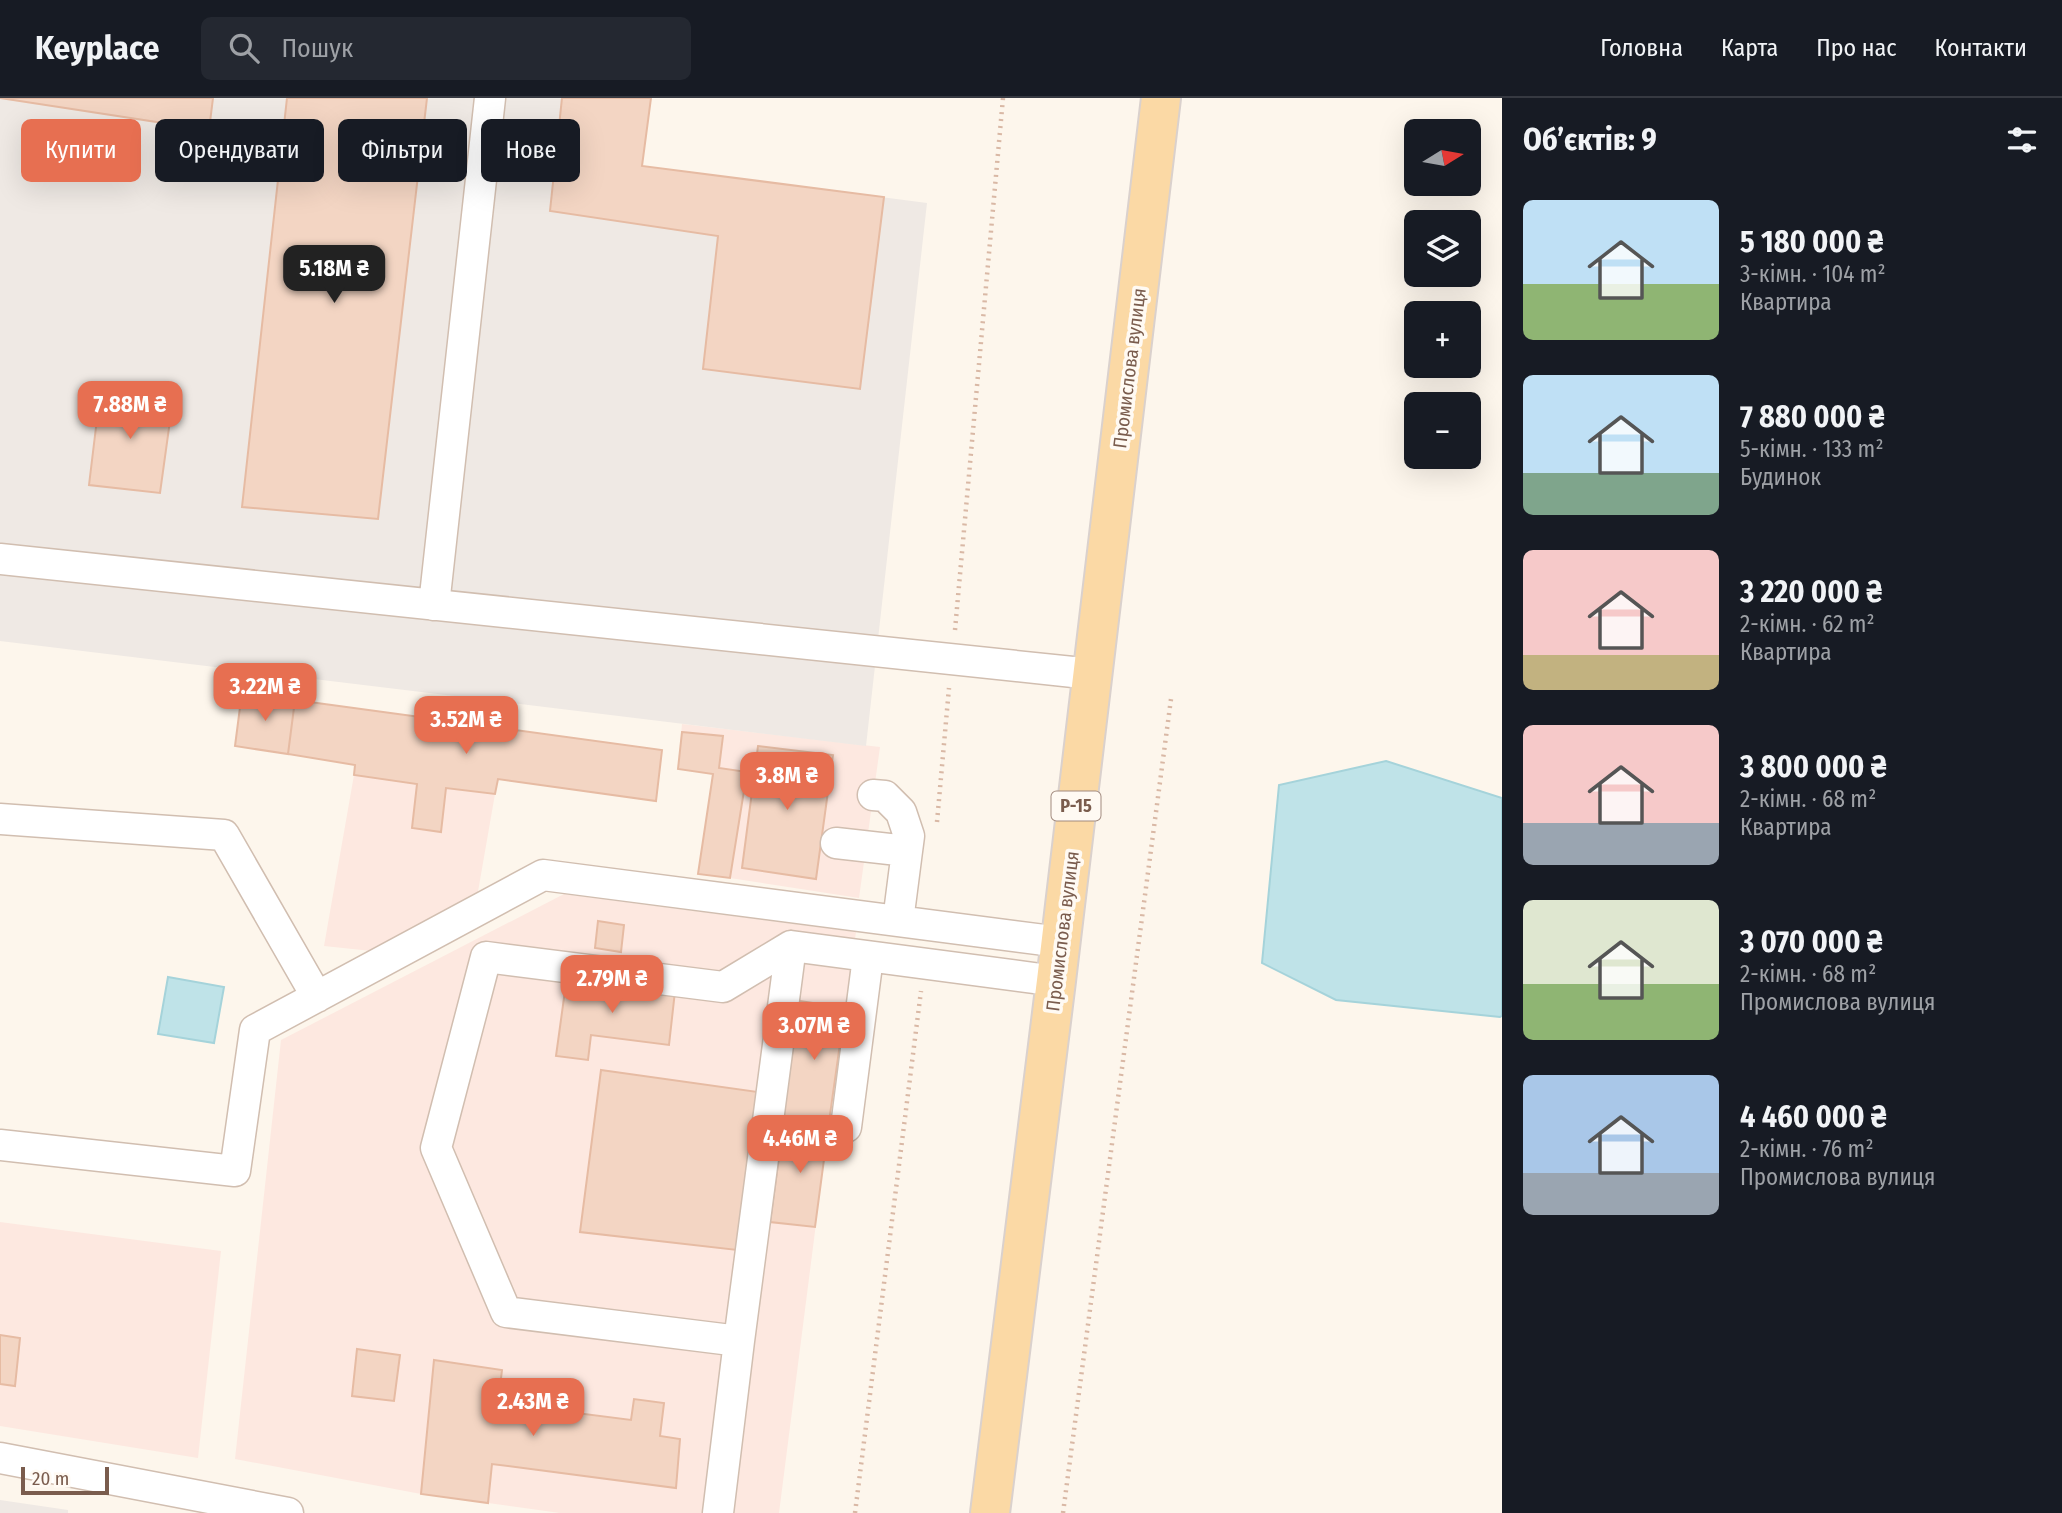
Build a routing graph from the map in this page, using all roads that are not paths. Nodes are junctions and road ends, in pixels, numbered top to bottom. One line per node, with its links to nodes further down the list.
1 (490, 98): 4 (lane)
2 (1161, 98): 5 (main road, Промислова вулиця / Р-15)
3 (0, 559): 4 (lane)
4 (434, 605): 5 (lane)
5 (1092, 674): 11 (main road, Промислова вулиця / Р-15)
6 (873, 795): 9 (lane)
7 (0, 819): 15 (lane)
8 (836, 843): 9 (lane)
9 (907, 852): 10 (lane)
10 (898, 921): 11 (lane); 15 (lane)
11 (1060, 942): 14 (main road, Промислова вулиця / Р-15)
12 (791, 946): 13 (lane); 18 (lane); 18 (lane)
13 (868, 957): 14 (lane); 16 (lane)
14 (1056, 981): 22 (main road, Промислова вулиця / Р-15)
15 (317, 997): 17 (lane)
16 (846, 1127)
17 (0, 1144)
18 (739, 1341): 21 (lane)
19 (0, 1458): 20 (lane)
20 (288, 1513)
21 (718, 1513)
22 (989, 1513)

